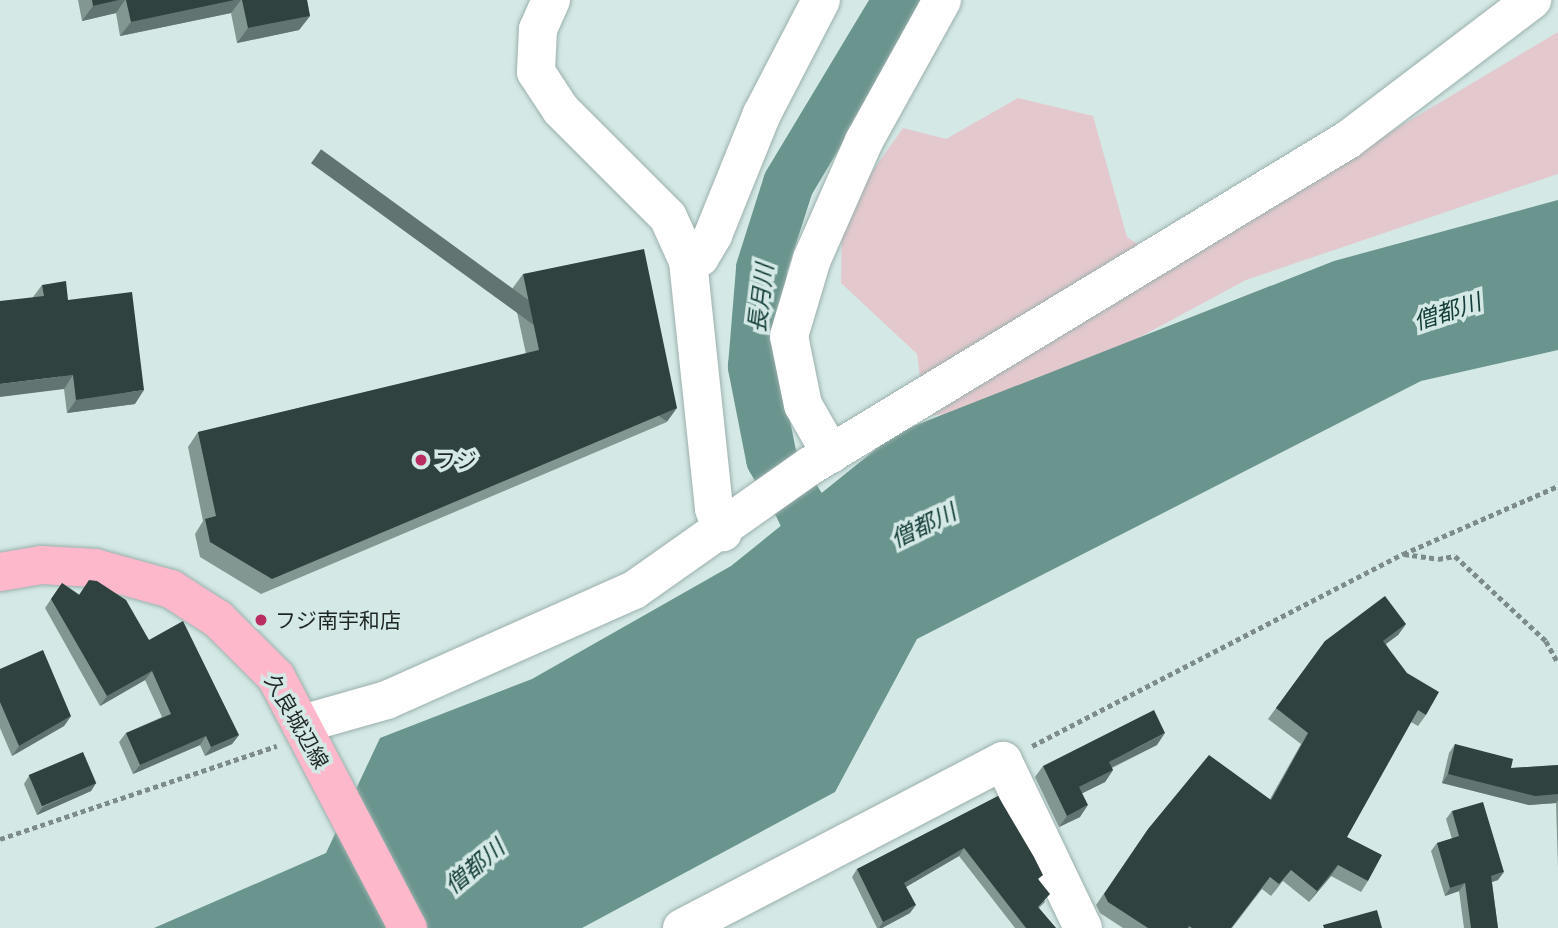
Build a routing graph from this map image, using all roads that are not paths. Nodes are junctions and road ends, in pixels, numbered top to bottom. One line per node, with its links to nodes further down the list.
1 (551, 0): 5 (street)
2 (821, 0): 5 (street)
3 (942, 0): 6 (street)
4 (1532, 0): 6 (street)
5 (688, 261): 7 (street)
6 (820, 460): 7 (street)
7 (730, 526): 9 (street)
8 (0, 572): 9 (main road, 久良城辺線)
9 (308, 735): 10 (main road, 久良城辺線)
10 (408, 928)
11 (681, 928): 12 (street)
12 (1083, 928)

